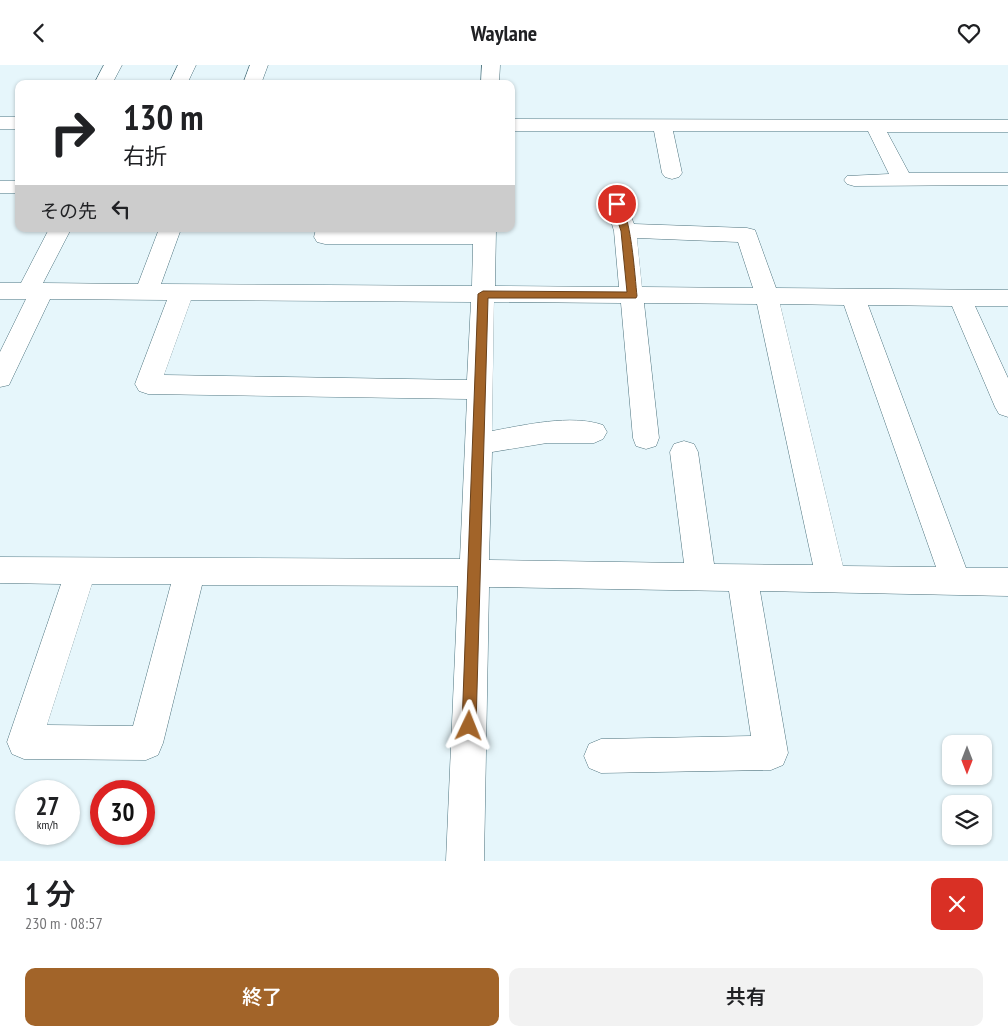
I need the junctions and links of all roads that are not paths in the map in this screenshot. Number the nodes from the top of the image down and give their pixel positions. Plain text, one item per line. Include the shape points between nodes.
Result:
1 (113, 65) edge
2 (187, 65) edge
3 (259, 65) edge
4 (490, 65) edge
5 (105, 80) edge
6 (180, 80) edge
7 (253, 80) edge
8 (490, 80) edge
9 (0, 123) edge
10 (15, 123) edge
11 (515, 125) edge
12 (662, 125) junction
13 (875, 126) junction
14 (1003, 126) edge
15 (1008, 144) edge
16 (672, 173) dead end
17 (1008, 179) edge
18 (854, 180) dead end
19 (902, 180) junction
20 (0, 187) edge
21 (15, 187) edge
22 (617, 204) dead end
23 (626, 231) junction
24 (59, 232) edge
25 (169, 232) edge
26 (326, 232) edge
27 (485, 233) edge
28 (0, 291) edge
29 (35, 291) junction
30 (147, 292) junction
31 (182, 292) junction
32 (483, 294) junction
33 (632, 296) junction
34 (767, 297) junction
35 (853, 297) junction
36 (960, 298) junction
37 (1008, 299) edge
38 (0, 379) edge
39 (480, 389) junction
40 (1008, 407) edge
41 (594, 432) dead end
42 (646, 438) dead end
43 (478, 444) junction
44 (684, 452) dead end
45 (0, 570) edge
46 (81, 571) junction
47 (190, 571) junction
48 (474, 573) junction
49 (701, 576) junction
50 (742, 577) junction
51 (830, 579) junction
52 (956, 581) junction
53 (1008, 581) edge
54 (600, 755) dead end
55 (465, 861) edge

1 - 5 street
2 - 6 street
3 - 7 street
4 - 8 street
9 - 10 street
11 - 12 street
12 - 13 street
12 - 16 street
13 - 14 street
13 - 19 street
14 - 15 street
17 - 19 street
18 - 19 street
20 - 21 street
22 - 23 street
23 - 33 street
23 - 34 street via 747,235
24 - 29 street
25 - 30 street
26 - 27 street via 325,237
27 - 32 street
28 - 29 street
29 - 30 street
29 - 38 street
30 - 31 street
31 - 32 street
31 - 39 street via 148,384
32 - 33 street
32 - 39 street
33 - 34 street
33 - 42 street
34 - 35 street
34 - 51 street
35 - 36 street
35 - 52 street
36 - 37 street
36 - 40 street
39 - 43 street
41 - 43 street via 547,432
43 - 48 street
44 - 49 street
45 - 46 street
46 - 47 street
46 - 47 street via 24,743 146,743
47 - 48 street
48 - 49 street
48 - 55 street
49 - 50 street
50 - 51 street
50 - 54 street via 771,753
51 - 52 street
52 - 53 street

